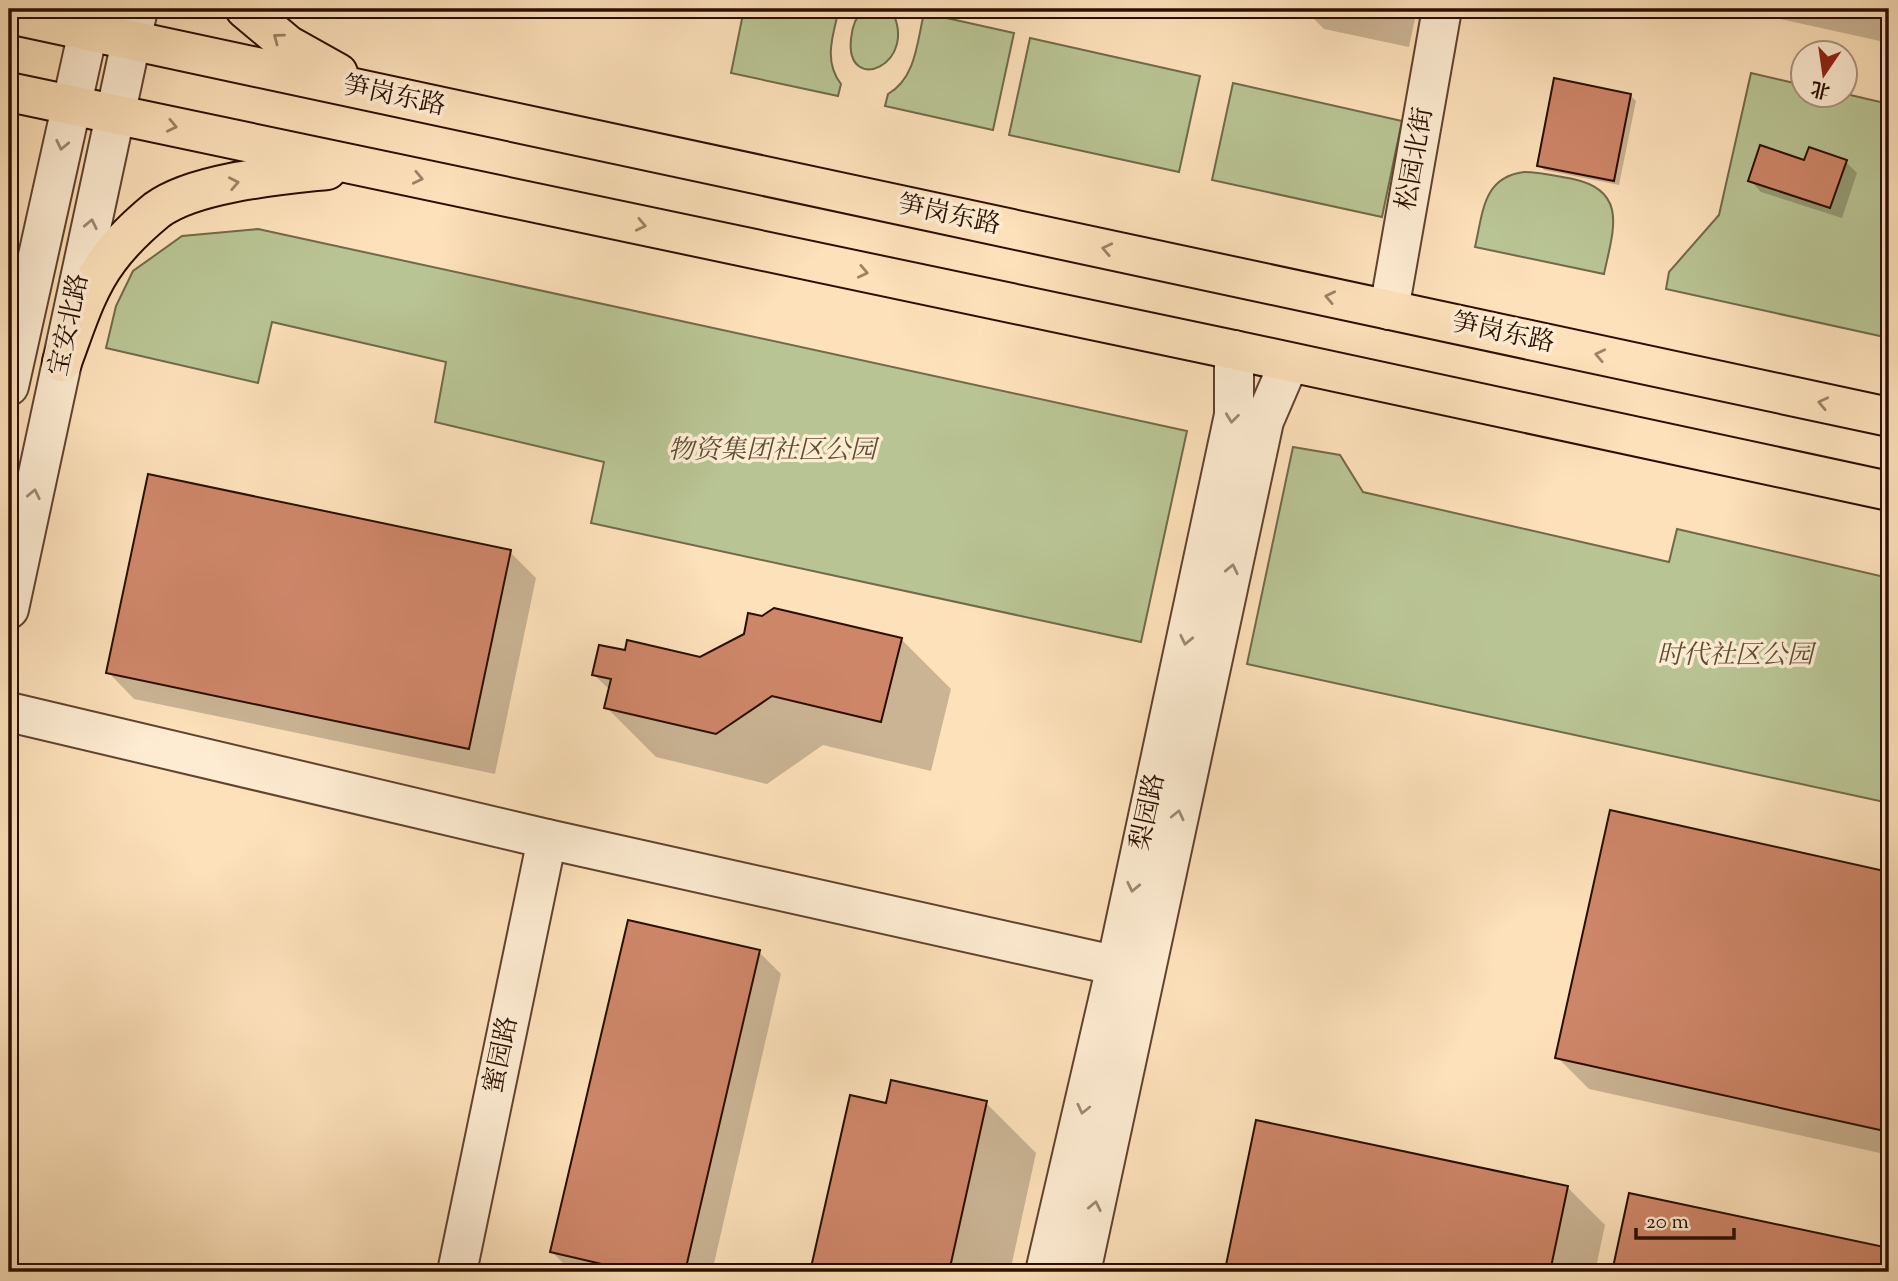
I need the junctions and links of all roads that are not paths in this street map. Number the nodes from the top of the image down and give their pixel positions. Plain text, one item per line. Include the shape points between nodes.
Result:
1 (245, 9) edge
2 (1442, 9) edge
3 (9, 14) edge
4 (91, 20) edge
5 (134, 25) edge
6 (9, 92) edge
7 (380, 94) junction
8 (71, 105) junction
9 (116, 115) junction
10 (362, 166) junction
11 (1389, 310) junction
12 (1234, 350) junction
13 (62, 362) junction
14 (11, 363) edge
15 (1289, 363) junction
16 (1889, 417) edge
17 (1889, 491) edge
18 (9, 609) edge
19 (9, 712) edge
20 (547, 839) junction
21 (1130, 969) junction
22 (457, 1272) edge
23 (1045, 1272) edge
24 (1081, 1272) edge

7 -> 1 main road via 288,45
2 - 11 street, 松园北街
3 - 4 main road, 笋岗东路
4 - 5 main road, 笋岗东路
4 - 8 street, 宝安北路
5 - 7 main road, 笋岗东路
5 - 9 street, 宝安北路
6 - 8 main road
11 -> 7 main road, 笋岗东路
8 - 9 main road
8 -> 14 street, 宝安北路
9 -> 10 main road
13 -> 9 street, 宝安北路
10 -> 12 main road
13 -> 10 main road via 107,261 157,210 187,195 226,185
16 -> 11 main road, 笋岗东路
12 - 15 main road
12 -> 21 street, 梨园路 via 1234,415
18 -> 13 street, 宝安北路
15 - 17 main road
21 -> 15 street, 梨园路 via 1264,421
19 - 20 street
20 - 21 street
20 - 22 street, 蜜园路
21 -> 23 street, 梨园路
24 -> 21 street, 梨园路

